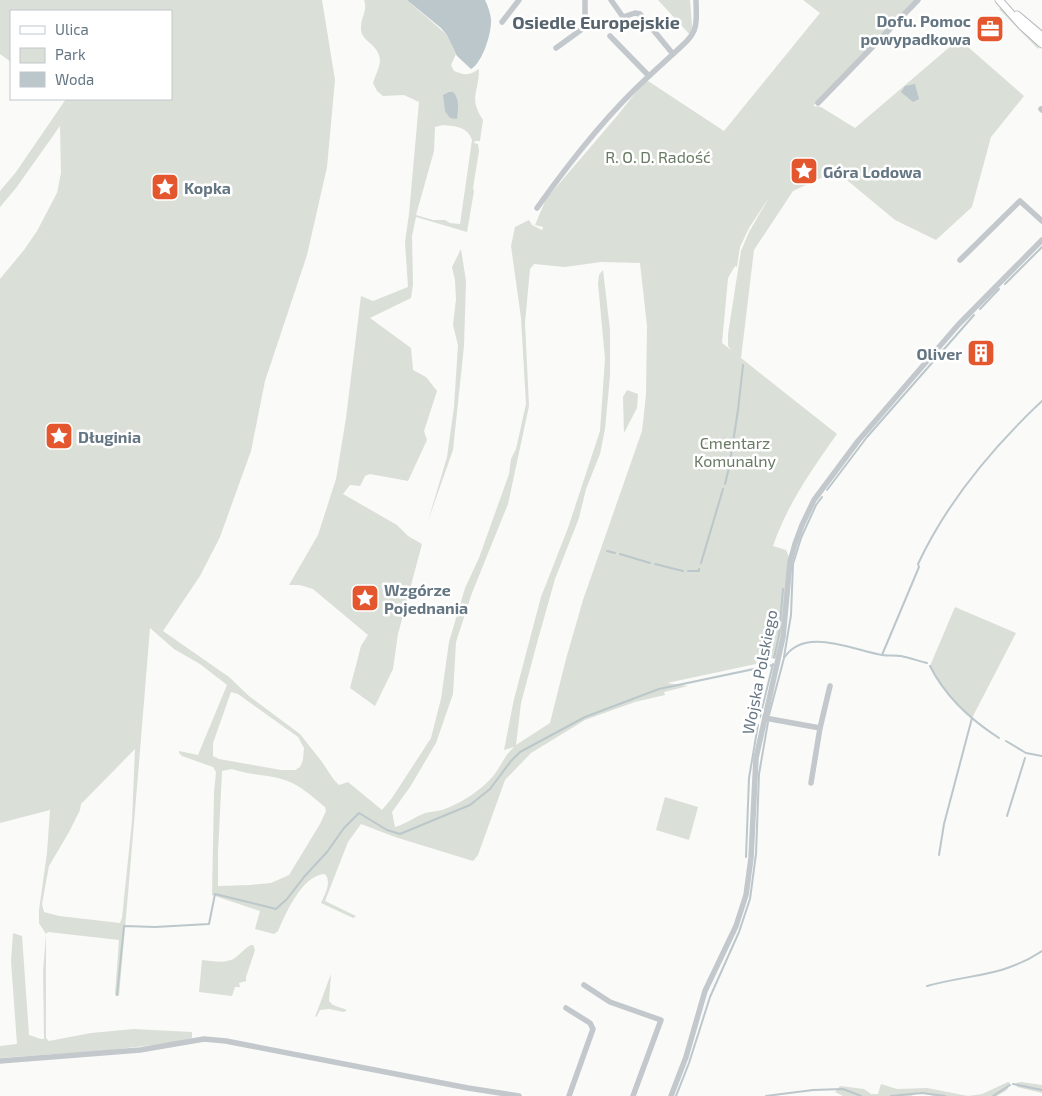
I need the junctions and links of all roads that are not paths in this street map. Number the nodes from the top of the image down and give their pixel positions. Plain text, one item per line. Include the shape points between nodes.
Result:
1 (519, 0) edge
2 (585, 0) edge
3 (611, 0) edge
4 (696, 0) edge
5 (918, 0) edge
6 (999, 0) edge
7 (502, 22) dead end
8 (610, 36) dead end
9 (1042, 36) edge
10 (1042, 44) edge
11 (556, 48) dead end
12 (673, 54) junction
13 (649, 76) junction
14 (818, 103) dead end
15 (537, 208) dead end
16 (1042, 221) edge
17 (1042, 240) edge
18 (960, 260) dead end
19 (830, 686) dead end
20 (765, 718) junction
21 (820, 728) junction
22 (811, 783) dead end
23 (584, 985) dead end
24 (566, 1008) dead end
25 (0, 1061) edge
26 (519, 1096) edge
27 (569, 1096) edge
28 (633, 1096) edge
29 (671, 1096) edge

1 - 7 street
2 - 11 street via 585,27
3 - 12 street via 623,17 640,14
4 - 12 street via 696,28
5 - 14 street
6 - 9 main road
6 - 10 main road
8 - 13 street
12 - 13 street
13 - 15 street via 613,113
16 - 18 street via 1020,201
17 - 20 street, Wojska Polskiego via 939,346 858,440 814,500 800,530 788,573 783,637
19 - 21 street
20 - 21 street
20 - 29 street, Wojska Polskiego via 755,764 752,858 746,895 736,926 706,989
21 - 22 street
23 - 28 street via 610,1002 661,1020
24 - 27 street via 590,1023 593,1029
25 - 26 street via 140,1050 204,1039

